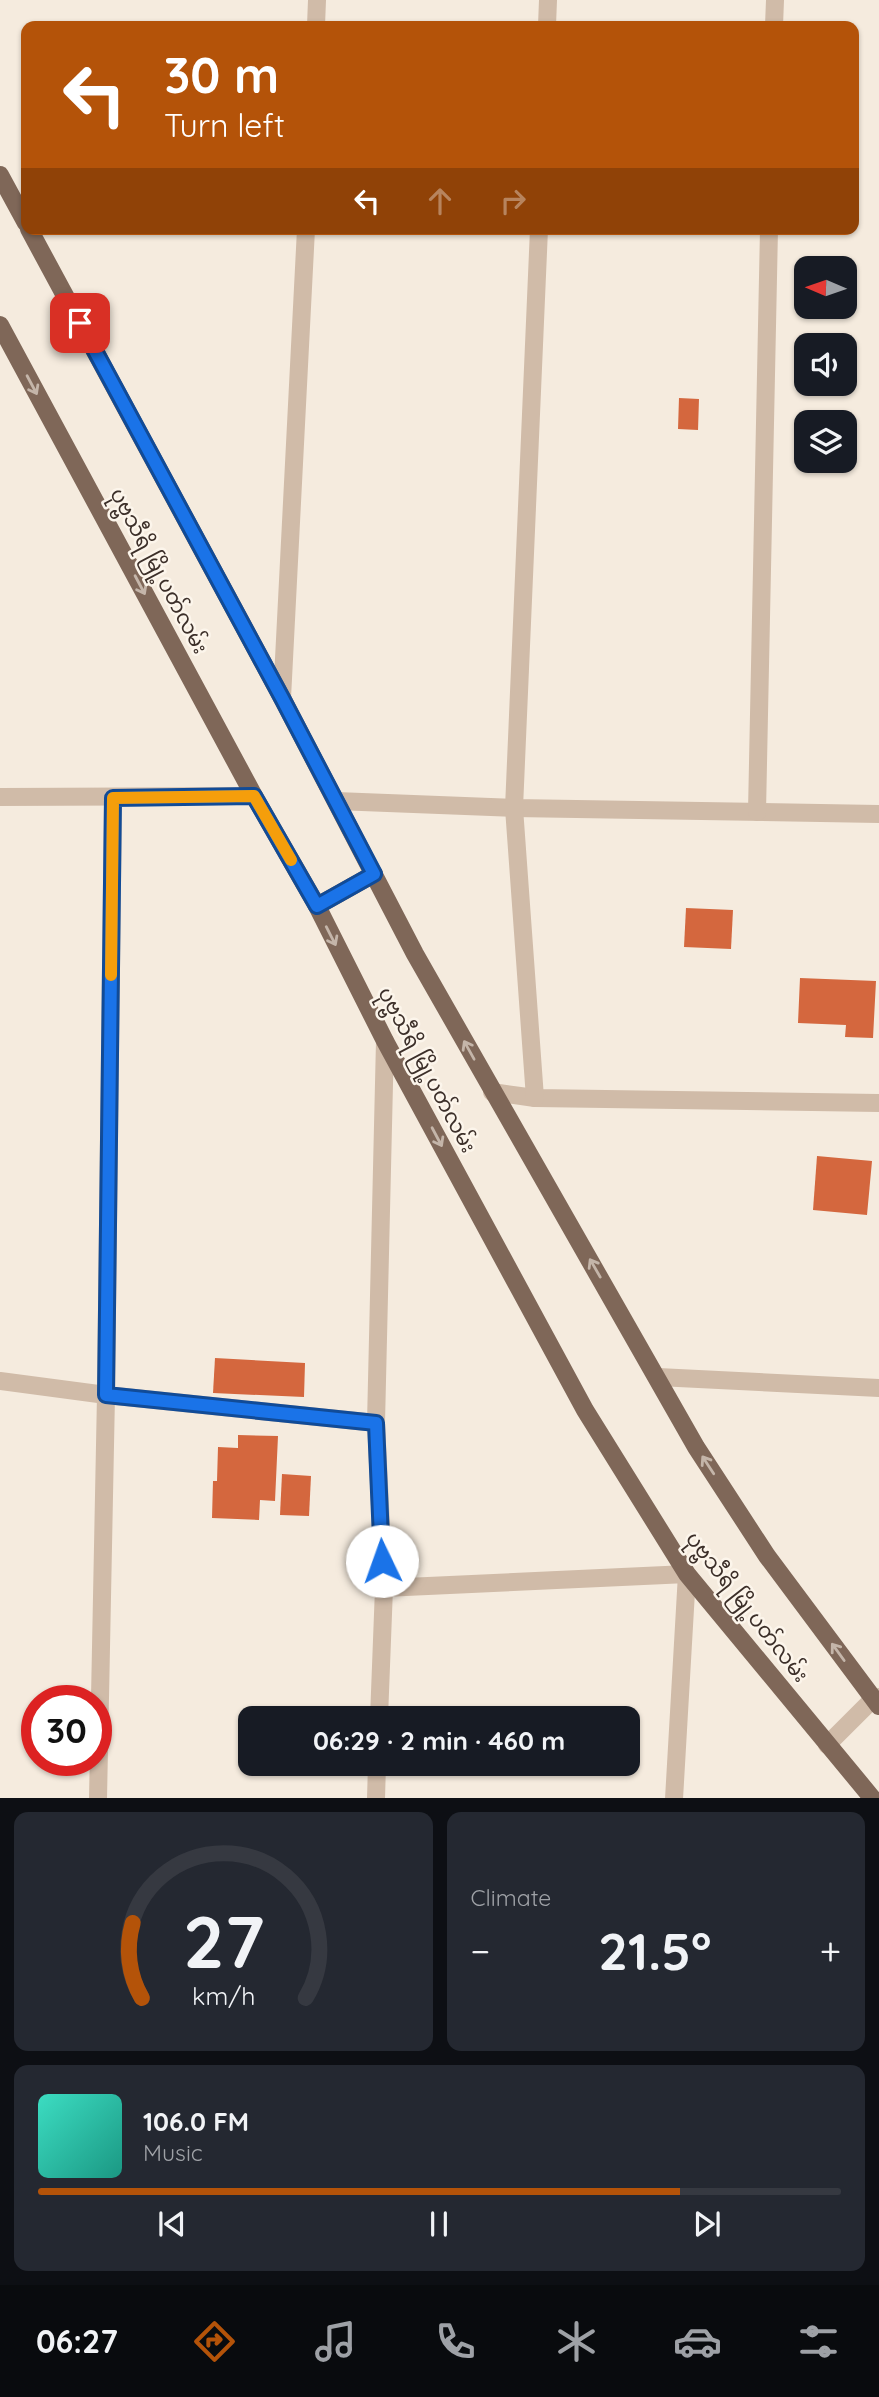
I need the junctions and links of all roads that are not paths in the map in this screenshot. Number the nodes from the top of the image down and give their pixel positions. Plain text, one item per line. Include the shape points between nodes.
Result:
1 (317, 0) edge
2 (548, 0) edge
3 (775, 0) edge
4 (316, 21) edge
5 (547, 21) edge
6 (774, 21) edge
7 (0, 175) edge
8 (21, 214) edge
9 (32, 235) edge
10 (306, 235) edge
11 (539, 235) edge
12 (769, 235) edge
13 (0, 325) edge
14 (282, 698) junction
15 (254, 796) junction
16 (0, 797) edge
17 (113, 798) junction
18 (336, 801) junction
19 (514, 808) junction
20 (757, 812) junction
21 (879, 814) edge
22 (374, 874) junction
23 (317, 906) junction
24 (385, 1041) junction
25 (492, 1092) junction
26 (535, 1098) junction
27 (879, 1103) edge
28 (658, 1377) junction
29 (0, 1381) edge
30 (879, 1388) edge
31 (106, 1395) junction
32 (376, 1423) junction
33 (687, 1574) junction
34 (384, 1588) junction
35 (877, 1701) edge
36 (379, 1706) edge
37 (827, 1745) junction
38 (377, 1776) edge
39 (98, 1798) edge
40 (376, 1798) edge
41 (674, 1798) edge
42 (873, 1798) edge

1 - 4 street
2 - 5 street
3 - 6 street
7 - 8 main road
9 - 14 main road
10 - 14 street
11 - 19 street
12 - 20 street
13 -> 15 main road, ပုဗ္ဗသီရိ မြို့ပတ်လမ်း
14 - 18 main road
15 - 17 street
15 - 23 main road, ပုဗ္ဗသီရိ မြို့ပတ်လမ်း
16 - 17 street
17 - 31 street
18 - 19 street
18 - 22 main road
19 - 20 street
19 - 26 street
20 - 21 street
22 - 23 main road
25 -> 22 main road
23 -> 24 main road, ပုဗ္ဗသီရိ မြို့ပတ်လမ်း
24 - 32 street
24 -> 33 main road, ပုဗ္ဗသီရိ မြို့ပတ်လမ်း via 585,1410
25 - 26 street
28 -> 25 main road
26 - 27 street
28 - 30 street
35 -> 28 main road via 767,1556 696,1447
29 - 31 street
31 - 32 street
31 - 39 street
32 - 34 street
33 - 34 street
33 - 37 main road, ပုဗ္ဗသီရိ မြို့ပတ်လမ်း
33 - 41 street
34 - 36 street
35 - 37 street
37 - 42 main road, ပုဗ္ဗသီရိ မြို့ပတ်လမ်း
38 - 40 street

